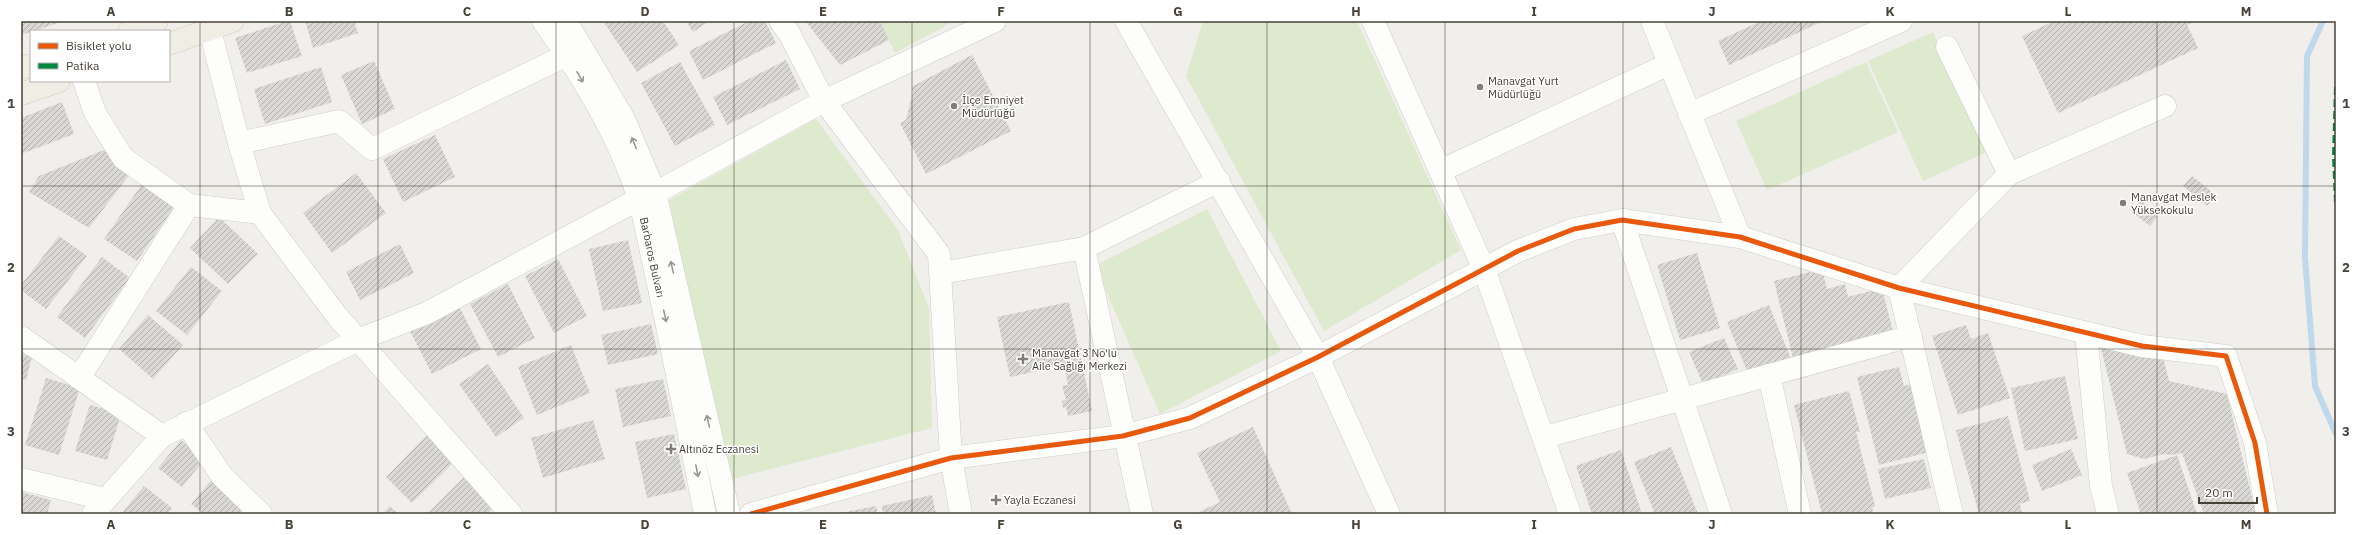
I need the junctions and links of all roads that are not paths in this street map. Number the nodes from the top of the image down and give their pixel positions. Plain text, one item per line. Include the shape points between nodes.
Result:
1 (157, 21) edge
2 (233, 21) edge
3 (543, 21) edge
4 (566, 21) edge
5 (780, 21) edge
6 (995, 21) edge
7 (1126, 21) edge
8 (1373, 21) edge
9 (1652, 21) edge
10 (1901, 21) edge
11 (133, 30) edge
12 (210, 30) junction
13 (170, 44) edge
14 (1947, 47) dead end
15 (567, 55) junction
16 (1669, 64) junction
17 (56, 82) edge
18 (84, 82) edge
19 (21, 94) edge
20 (824, 101) junction
21 (2165, 106) dead end
22 (1689, 114) junction
23 (239, 143) junction
24 (1440, 171) junction
25 (2009, 174) junction
26 (1219, 181) junction
27 (647, 196) junction
28 (189, 205) junction
29 (260, 213) junction
30 (1622, 220) junction
31 (1740, 237) junction
32 (1084, 248) junction
33 (1484, 269) junction
34 (941, 273) junction
35 (1899, 288) junction
36 (2086, 333) junction
37 (1911, 336) junction
38 (21, 337) edge
39 (358, 340) junction
40 (1318, 357) junction
41 (1769, 375) junction
42 (79, 378) junction
43 (1682, 399) junction
44 (186, 424) junction
45 (162, 436) junction
46 (1123, 436) junction
47 (1545, 437) junction
48 (951, 458) junction
49 (21, 479) edge
50 (99, 507) edge
51 (261, 514) edge
52 (511, 514) edge
53 (705, 514) edge
54 (729, 514) edge
55 (751, 514) edge
56 (961, 514) edge
57 (1142, 514) edge
58 (1389, 514) edge
59 (1570, 514) edge
60 (1721, 514) edge
61 (1800, 514) edge
62 (1952, 514) edge
63 (2108, 514) edge
64 (2266, 514) edge

1 - 11 main road
2 - 12 main road
3 - 15 street, Barbaros Bulvarı
27 -> 4 street, Barbaros Bulvarı via 624,119
5 - 20 street via 789,33
6 - 20 street
7 - 26 street
8 - 24 street
9 - 16 street
10 - 22 street
12 - 13 main road
12 - 23 street
14 - 25 street
15 - 23 street via 372,149 338,120
15 -> 27 street, Barbaros Bulvarı
16 - 22 street
16 - 24 street
17 - 19 main road
18 - 28 street via 95,114 123,158
20 - 27 street
20 - 34 street via 939,254
21 - 25 street
22 - 31 street
23 - 29 street
24 - 33 street
25 - 35 street
26 - 32 street
26 - 40 street
27 - 39 street via 428,313
27 -> 53 street, Barbaros Bulvarı via 675,363
54 -> 27 street, Barbaros Bulvarı
28 - 29 street
28 - 42 street
29 - 39 street
30 - 31 street
30 - 33 street via 1574,229 1518,251
30 - 43 street
31 - 35 street
32 - 34 street
32 - 46 street
33 - 40 street
33 - 47 street
34 - 48 street
35 - 36 street
35 - 37 street
36 - 63 street via 2102,486
36 - 64 street via 2142,346 2226,356 2256,443
37 - 41 street
37 - 62 street
38 - 42 street
39 - 44 street
39 - 52 street
40 - 46 street via 1190,418
40 - 58 street
41 - 43 street
41 - 61 street
42 - 45 street
43 - 47 street
43 - 60 street
44 - 45 street
44 - 51 street via 222,476
45 - 50 street
46 - 48 street
46 - 57 street
47 - 59 street
48 - 55 street
48 - 56 street
49 - 50 street

